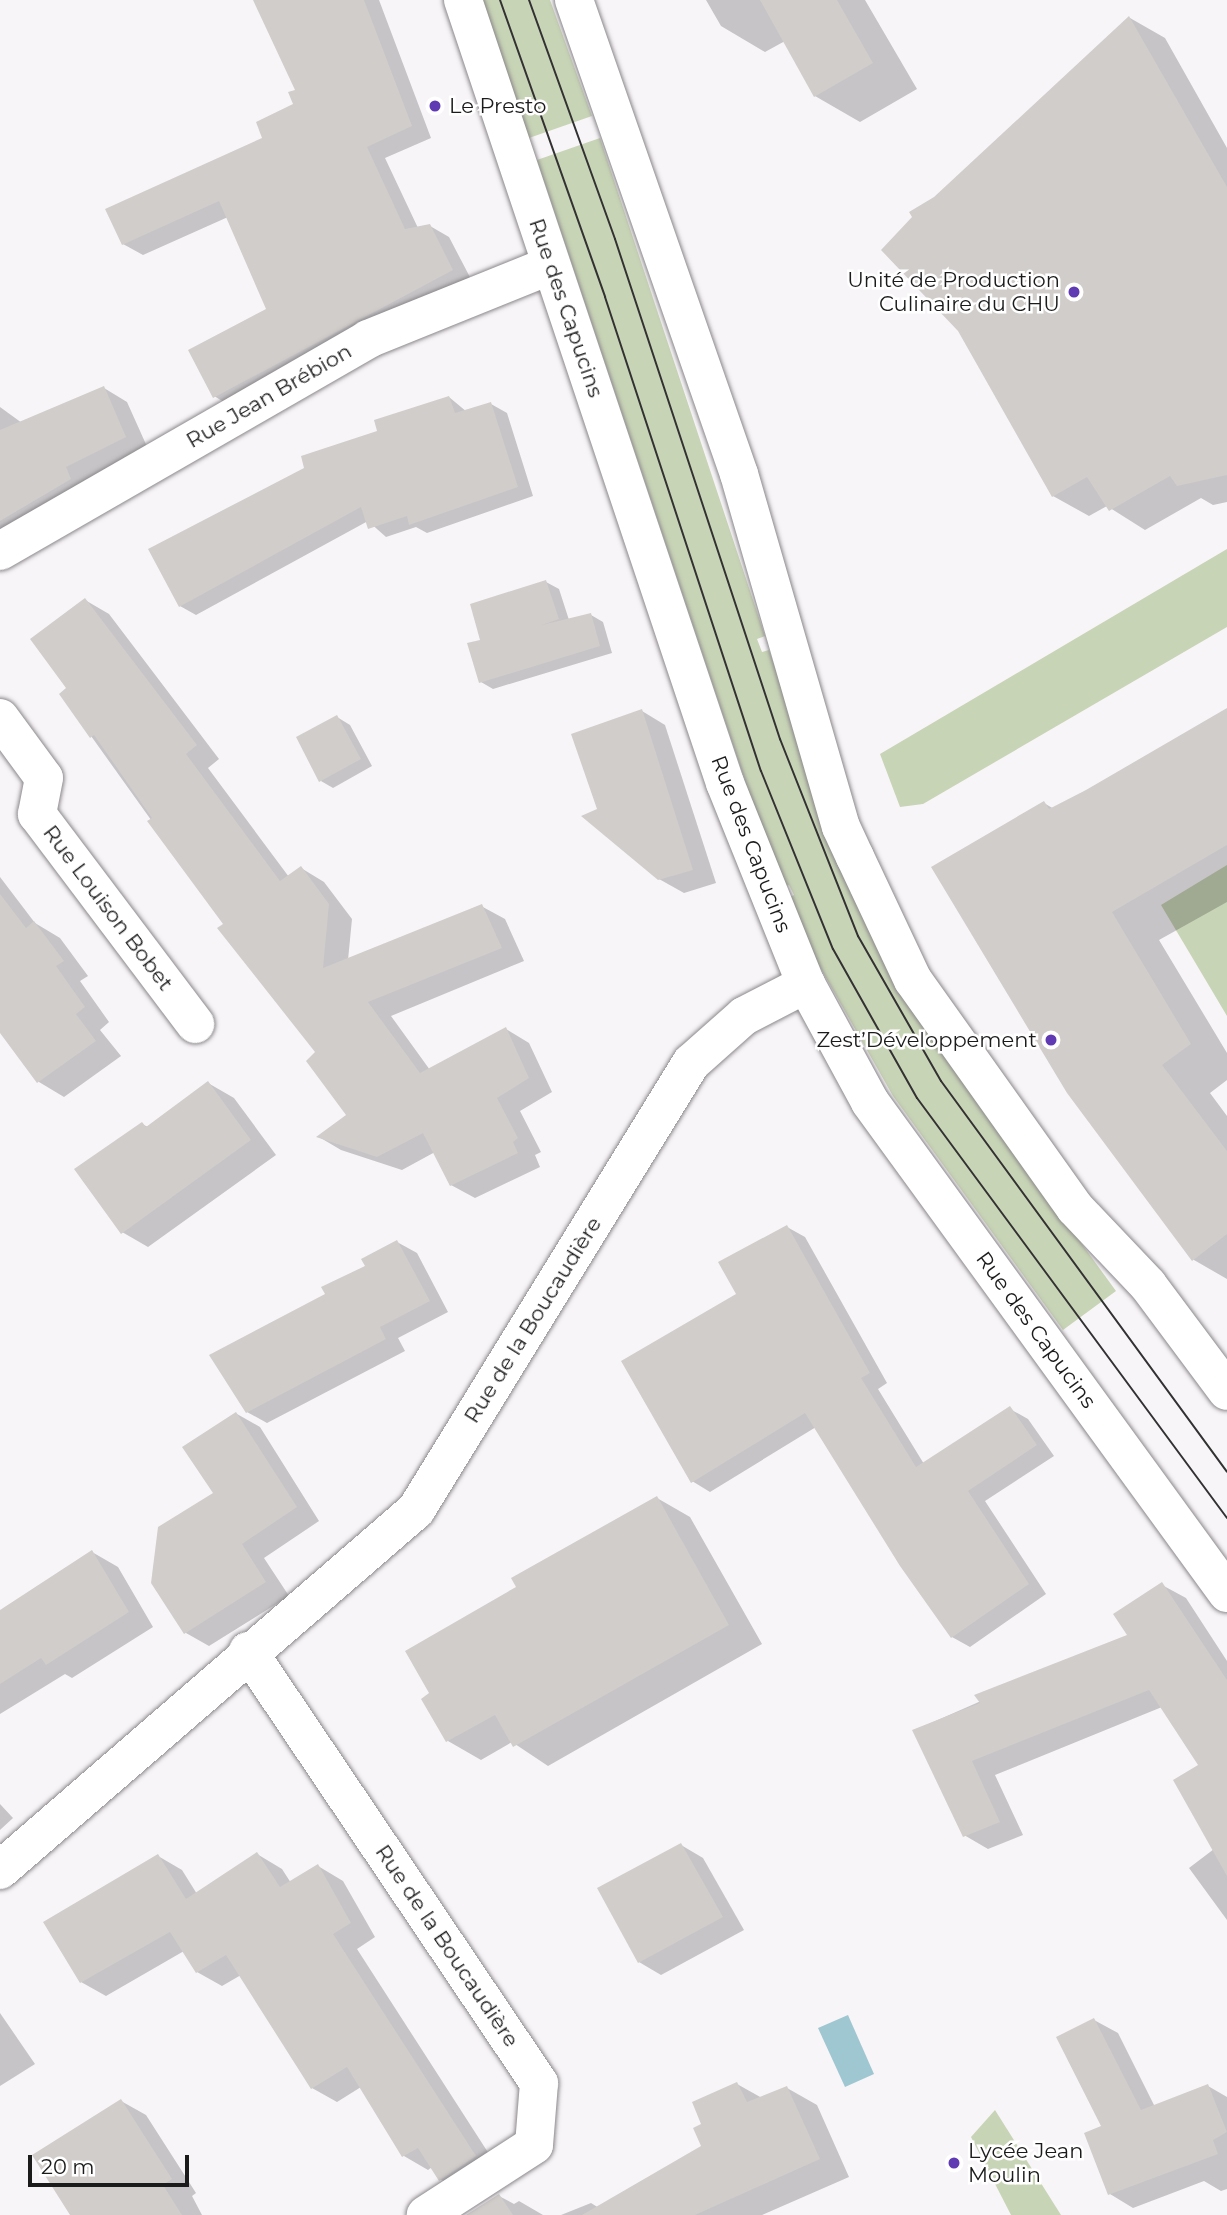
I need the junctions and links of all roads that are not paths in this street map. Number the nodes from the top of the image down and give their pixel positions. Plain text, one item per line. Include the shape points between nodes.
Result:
1 (463, 0) edge
2 (574, 0) edge
3 (551, 265) junction
4 (0, 551) edge
5 (0, 718) edge
6 (806, 984) junction
7 (195, 1024) dead end
8 (1220, 1369) edge
9 (1227, 1593) edge
10 (248, 1651) junction
11 (0, 1870) edge
12 (426, 2215) edge

1 - 3 street, Rue des Capucins
2 - 8 street via 739,474 841,827 913,980 1075,1208
3 - 4 street, Rue Jean Brébion via 368,339
3 - 6 street, Rue des Capucins via 725,783
5 - 7 street, Rue Louison Bobet via 44,778 37,814
6 - 9 street, Rue des Capucins via 870,1102
6 - 10 street, Rue de la Boucaudière via 744,1016 691,1063 416,1510
10 - 11 street, Rue de la Boucaudière
10 - 12 street, Rue de la Boucaudière via 539,2083 534,2145

